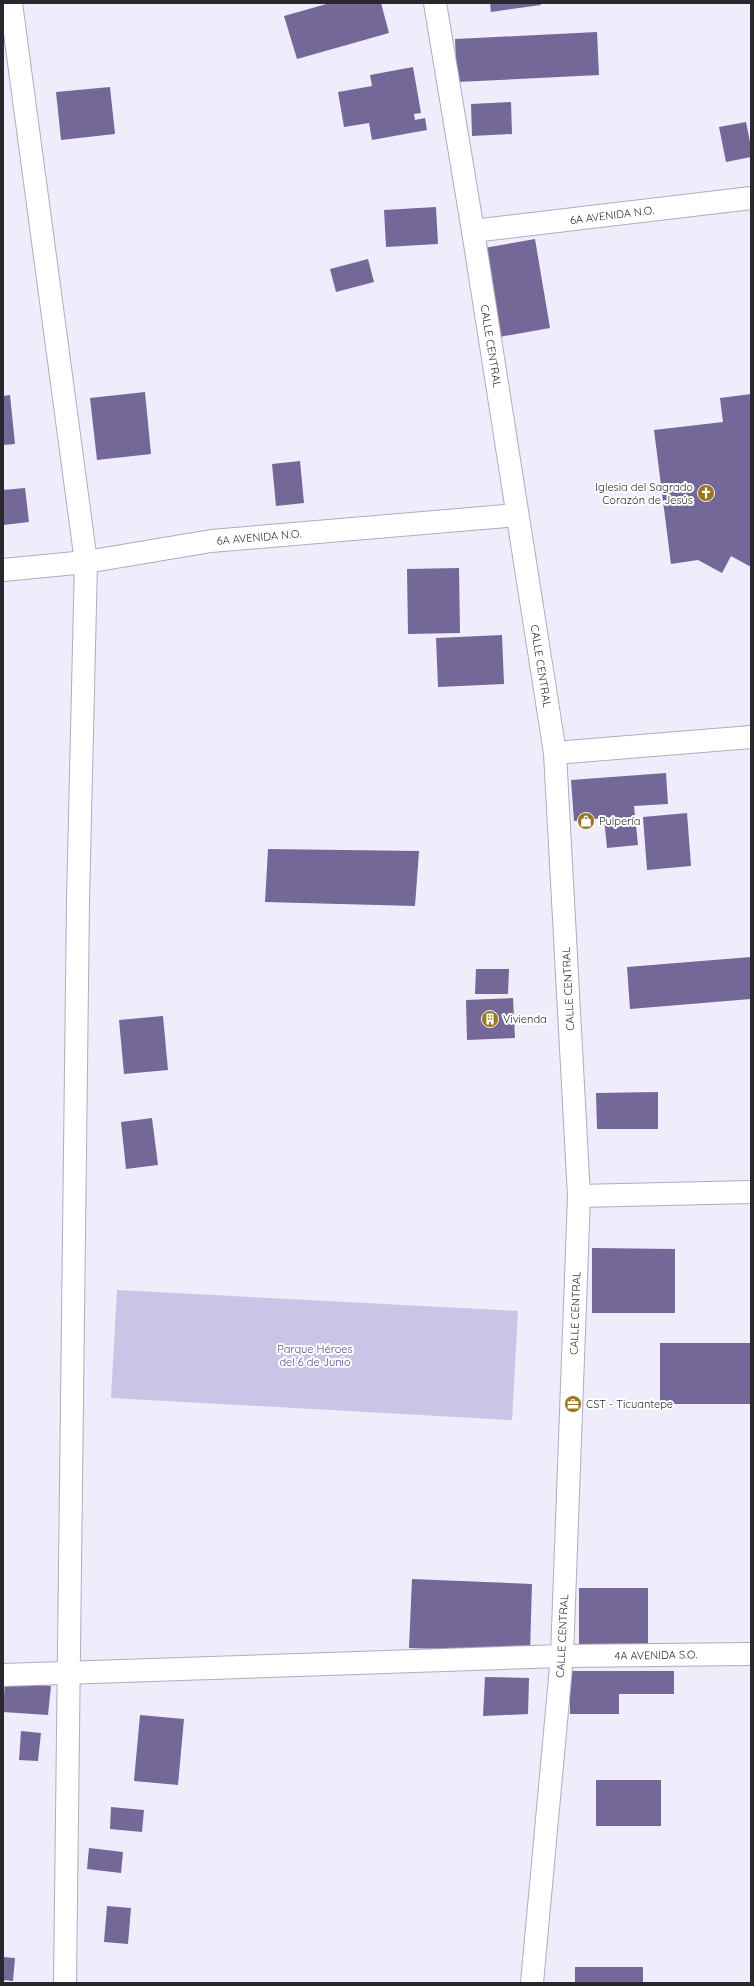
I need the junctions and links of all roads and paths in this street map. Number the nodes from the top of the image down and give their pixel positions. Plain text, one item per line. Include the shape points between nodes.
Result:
1 (11, 3) edge
2 (435, 3) edge
3 (751, 198) edge
4 (473, 231) junction
5 (517, 515) junction
6 (86, 562) junction
7 (3, 570) edge
8 (751, 737) edge
9 (555, 753) junction
10 (751, 1192) edge
11 (579, 1196) junction
12 (751, 1654) edge
13 (562, 1656) junction
14 (70, 1674) junction
15 (3, 1675) edge
16 (65, 1983) edge
17 (532, 1983) edge

1 - 6 street
2 - 4 street, CALLE CENTRAL
3 - 4 street, 6A AVENIDA N.O.
4 - 5 street, CALLE CENTRAL
5 - 6 street, 6A AVENIDA N.O. via 211,541
5 - 9 street, CALLE CENTRAL
6 - 7 street, 6A AVENIDA N.O.
6 - 14 street via 78,901
8 - 9 street
9 - 11 street, CALLE CENTRAL
10 - 11 street
11 - 13 street, CALLE CENTRAL
12 - 13 street, 4A AVENIDA S.O.
13 - 14 street, 4A AVENIDA S.O.
13 - 17 street, CALLE CENTRAL
14 - 15 street, 4A AVENIDA S.O.
14 - 16 street

